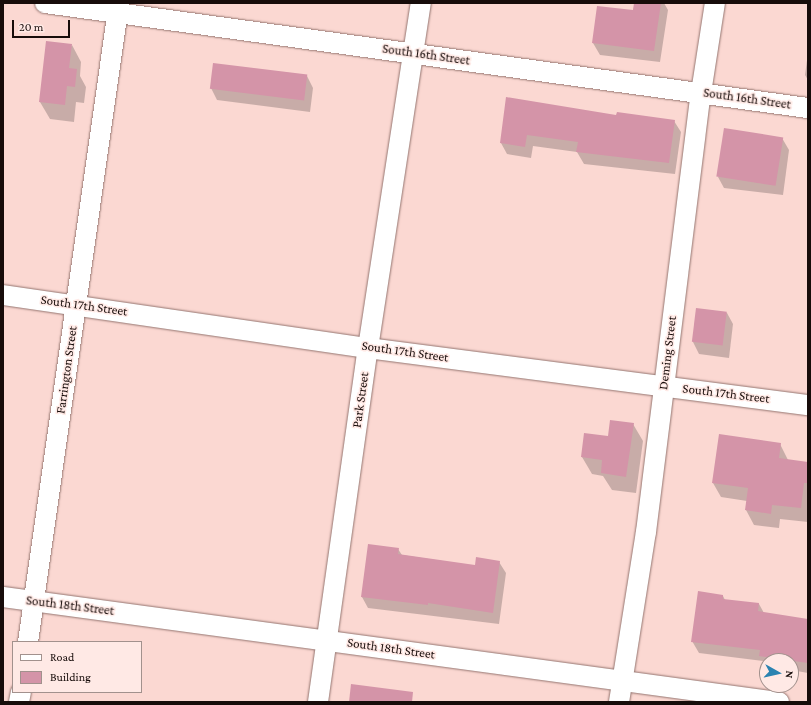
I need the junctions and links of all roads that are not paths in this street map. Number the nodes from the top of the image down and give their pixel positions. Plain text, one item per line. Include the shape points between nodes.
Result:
1 (45, 3) edge
2 (421, 3) edge
3 (715, 3) edge
4 (119, 7) edge
5 (414, 54) junction
6 (701, 93) junction
7 (808, 108) edge
8 (3, 295) edge
9 (76, 305) junction
10 (368, 348) junction
11 (663, 386) junction
12 (808, 405) edge
13 (3, 597) edge
14 (34, 601) junction
15 (327, 640) junction
16 (28, 641) edge
17 (622, 680) junction
18 (318, 702) edge
19 (619, 702) edge
20 (779, 702) edge

1 - 4 street, South 16th Street
2 - 5 street, Park Street
3 - 6 street, Deming Street
4 - 5 street, South 16th Street
4 - 9 street, Farrington Street
5 - 6 street, South 16th Street
5 - 10 street, Park Street
6 - 7 street, South 16th Street
6 - 11 street, Deming Street
8 - 9 street, South 17th Street
9 - 10 street, South 17th Street
9 - 14 street, Farrington Street
10 - 11 street, South 17th Street
10 - 15 street, Park Street
11 - 12 street, South 17th Street
11 - 17 street, Deming Street via 646,532
13 - 14 street, South 18th Street
14 - 15 street, South 18th Street
14 - 16 street, Farrington Street
15 - 17 street, South 18th Street
15 - 18 street, Park Street
17 - 19 street, Deming Street
17 - 20 street, South 18th Street

